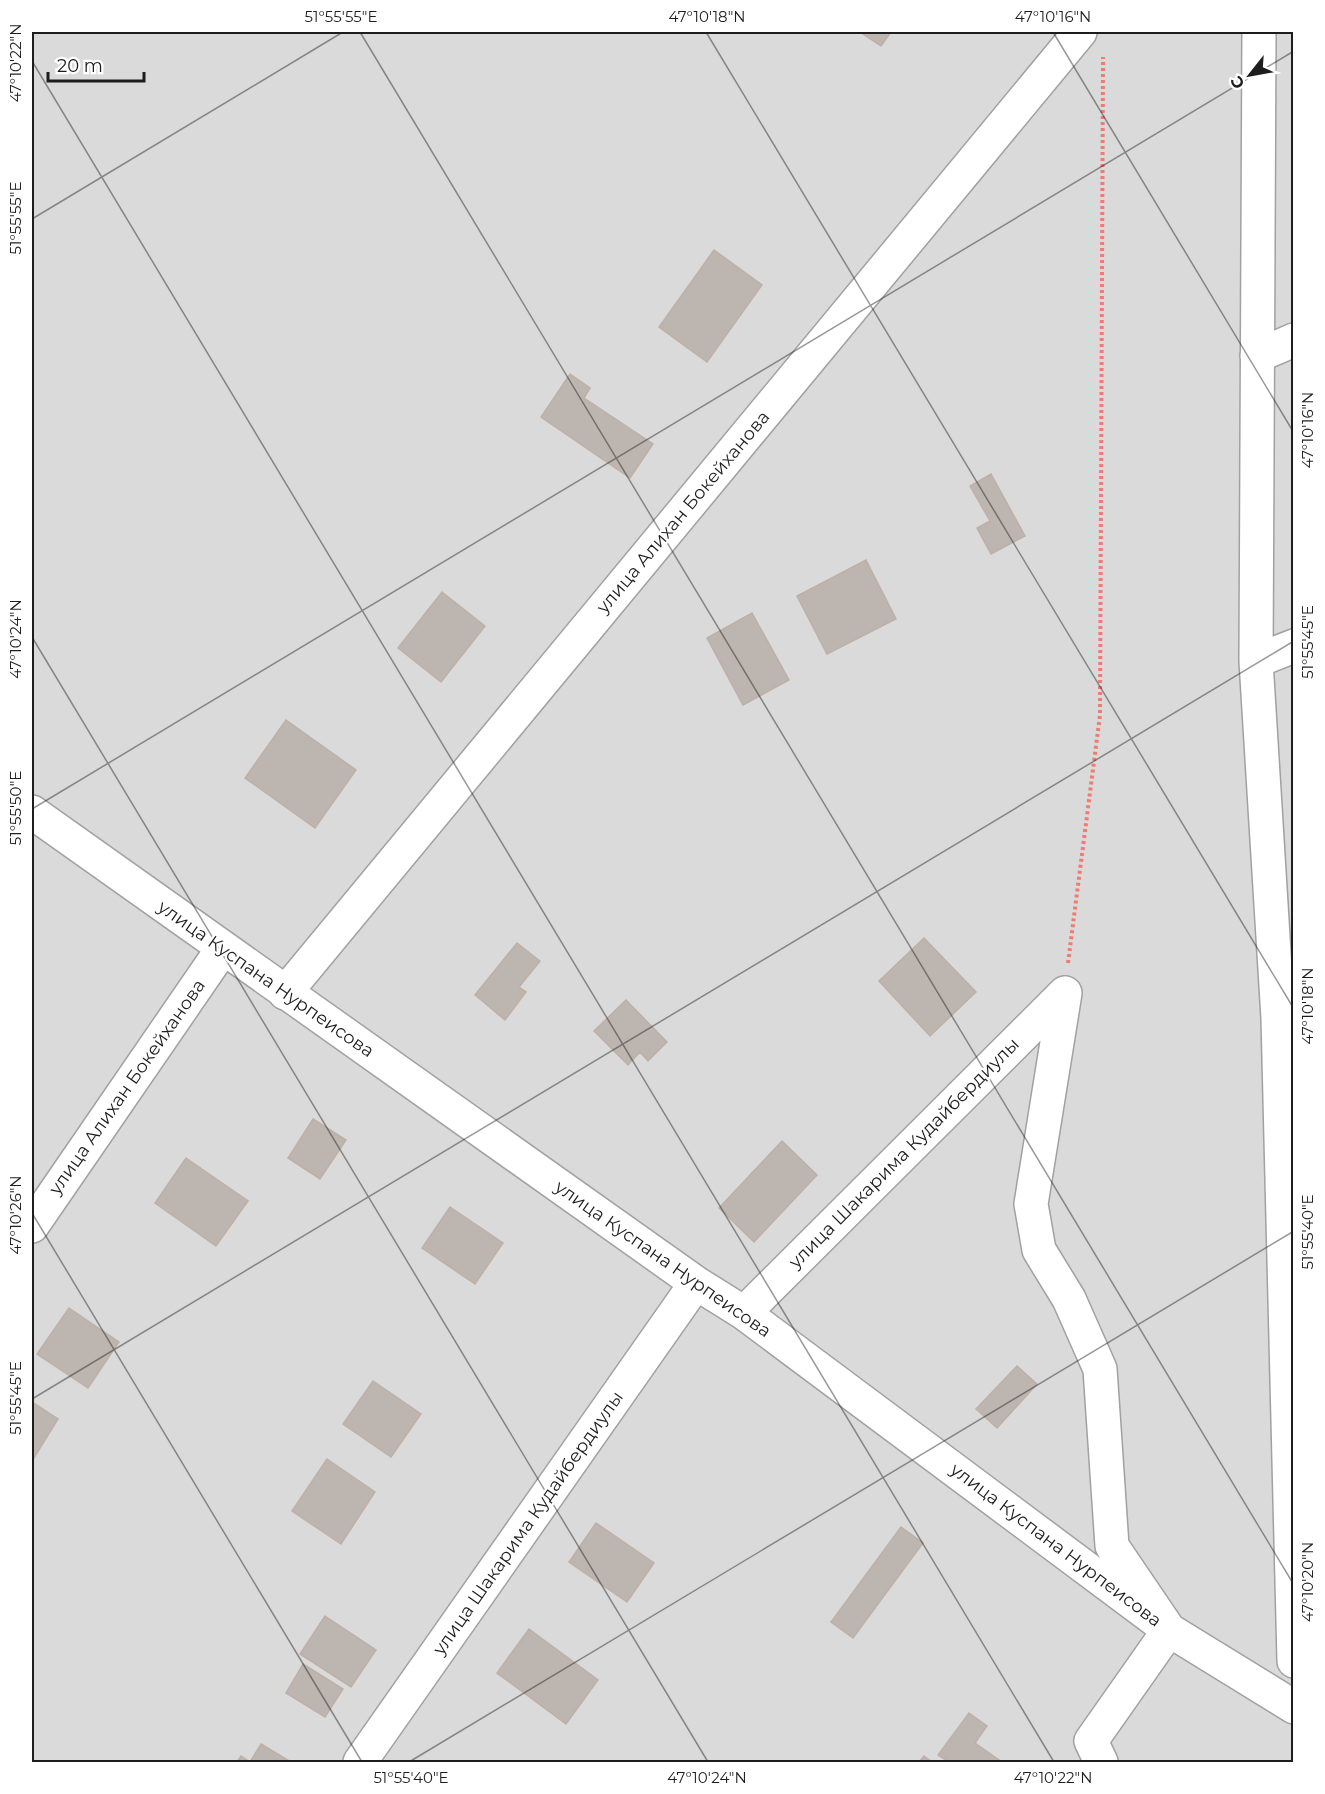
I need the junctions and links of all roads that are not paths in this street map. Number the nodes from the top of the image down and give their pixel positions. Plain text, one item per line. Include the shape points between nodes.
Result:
1 (1080, 32) edge
2 (1259, 32) edge
3 (1293, 340) edge
4 (1257, 356) junction
5 (1293, 646) edge
6 (1256, 661) junction
7 (32, 812) edge
8 (223, 948) junction
9 (285, 993) junction
10 (1286, 1015) edge
11 (32, 1226) edge
12 (696, 1283) junction
13 (744, 1313) junction
14 (1169, 1630) junction
15 (1293, 1661) edge
16 (1293, 1707) edge
17 (1090, 1755) edge
18 (360, 1762) edge

1 - 9 street, улица Алихан Бокейханова
2 - 4 street
3 - 4 street
4 - 6 street
5 - 6 street
6 - 10 street
7 - 8 street, улица Куспана Нурпеисова
8 - 9 street, улица Куспана Нурпеисова
8 - 11 street, улица Алихан Бокейханова
9 - 12 street, улица Куспана Нурпеисова
10 - 15 street
12 - 13 street, улица Куспана Нурпеисова
12 - 18 street, улица Шакарима Кудайбердиулы
13 - 14 street, улица Куспана Нурпеисова
13 - 14 street, улица Шакарима Кудайбердиулы via 1065,993 1031,1204 1039,1250 1069,1299 1100,1369 1112,1546
14 - 16 street, улица Куспана Нурпеисова
14 - 17 street

